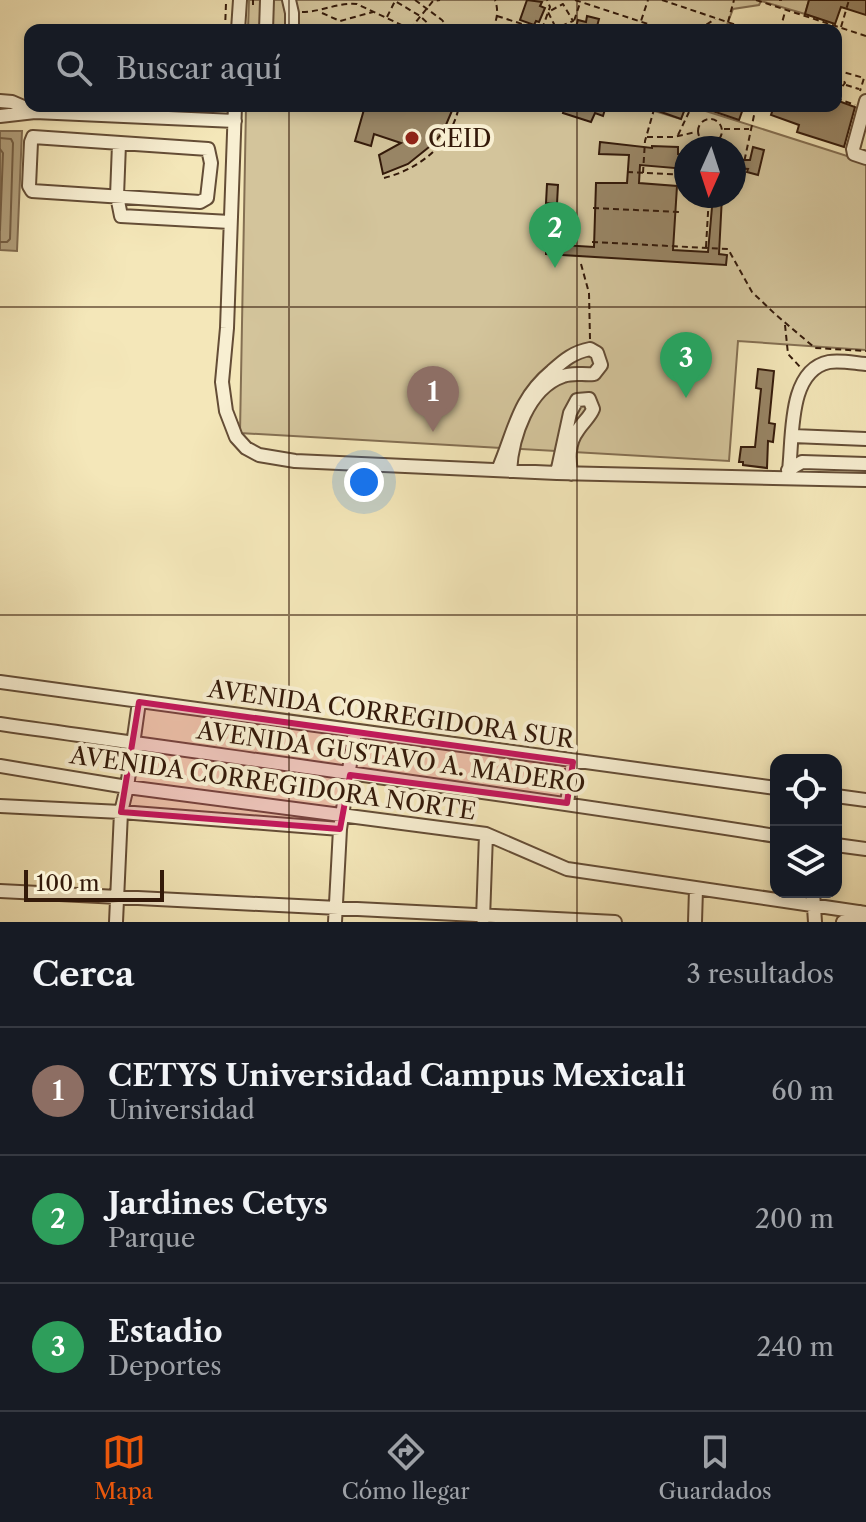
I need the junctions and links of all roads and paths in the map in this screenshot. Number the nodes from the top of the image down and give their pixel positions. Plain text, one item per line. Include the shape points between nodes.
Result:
1 (253, 0) edge
2 (267, 0) edge
3 (289, 0) edge
4 (415, 0) edge
5 (440, 0) edge
6 (495, 0) edge
7 (547, 0) edge
8 (575, 0) edge
9 (648, 0) edge
10 (662, 0) edge
11 (734, 0) edge
12 (756, 0) edge
13 (849, 0) edge
14 (764, 1) edge
15 (246, 2) edge
16 (430, 2) edge
17 (580, 2) edge
18 (226, 3) dead end
19 (427, 9) junction
20 (786, 10) junction
21 (297, 12) dead end
22 (319, 12) junction
23 (374, 12) junction
24 (548, 12) junction
25 (420, 16) junction
26 (497, 16) junction
27 (387, 17) junction
28 (716, 19) junction
29 (573, 21) junction
30 (641, 22) junction
31 (727, 23) junction
32 (225, 24) edge
33 (240, 24) edge
34 (266, 24) edge
35 (292, 24) edge
36 (400, 24) edge
37 (414, 24) edge
38 (429, 24) edge
39 (443, 24) edge
40 (494, 24) edge
41 (522, 24) edge
42 (543, 24) edge
43 (553, 24) edge
44 (566, 24) edge
45 (572, 24) edge
46 (647, 24) edge
47 (708, 24) edge
48 (730, 24) edge
49 (782, 24) edge
50 (829, 24) edge
51 (842, 24) edge
52 (842, 28) edge
53 (866, 36) edge
54 (844, 72) joint
55 (842, 78) joint
56 (864, 78) dead end
57 (845, 84) junction
58 (842, 85) edge
59 (842, 97) edge
60 (864, 99) edge
61 (0, 101) edge
62 (24, 107) edge
63 (35, 112) joint
64 (235, 112) edge
65 (457, 112) edge
66 (653, 112) edge
67 (689, 112) dead end
68 (754, 112) edge
69 (0, 116) edge
70 (235, 121) junction
71 (722, 129) junction
72 (750, 129) junction
73 (698, 132) junction
74 (674, 136) edge
75 (677, 136) joint
76 (700, 136) edge
77 (719, 136) edge
78 (862, 136) edge
79 (646, 137) junction
80 (119, 144) junction
81 (746, 150) edge
82 (866, 158) edge
83 (627, 172) dead end
84 (643, 173) junction
85 (210, 174) junction
86 (674, 174) edge
87 (231, 176) junction
88 (384, 178) dead end
89 (117, 196) junction
90 (593, 208) dead end
91 (708, 208) edge
92 (679, 212) dead end
93 (230, 222) junction
94 (592, 242) dead end
95 (706, 248) junction
96 (581, 264) dead end
97 (785, 324) junction
98 (590, 349) junction
99 (866, 351) edge
100 (866, 364) edge
101 (808, 375) junction
102 (793, 436) junction
103 (866, 439) edge
104 (866, 464) edge
105 (504, 470) junction
106 (564, 474) junction
107 (784, 475) junction
108 (866, 480) edge
109 (0, 682) edge
110 (139, 702) junction
111 (0, 724) edge
112 (355, 731) junction
113 (133, 743) junction
114 (573, 762) junction
115 (0, 766) edge
116 (350, 775) junction
117 (127, 787) junction
118 (770, 787) edge
119 (842, 797) edge
120 (866, 800) edge
121 (567, 803) junction
122 (0, 806) edge
123 (121, 812) junction
124 (341, 823) junction
125 (486, 834) junction
126 (770, 835) edge
127 (842, 846) edge
128 (866, 849) edge
129 (696, 889) junction
130 (0, 891) edge
131 (117, 897) junction
132 (813, 899) edge
133 (335, 907) junction
134 (862, 916) edge
135 (483, 918) edge
136 (116, 922) edge
137 (335, 922) edge
138 (615, 922) edge
139 (695, 922) edge
140 (815, 922) edge
141 (843, 922) edge

1 - 15 path
2 - 34 street
3 - 35 street
4 - 19 path
5 - 16 path
6 - 26 path
7 - 24 path
8 - 17 path
9 - 30 path
10 - 28 path
11 - 31 path
12 - 14 path
13 - 51 path
14 - 20 path
15 - 33 street
16 - 19 path
17 - 29 path
17 - 30 path
18 - 32 path
19 - 25 path
19 - 39 path
20 - 49 path
20 - 50 path
21 - 22 path
22 - 23 path via 340,21
22 - 23 path via 349,3
23 - 27 path
24 - 29 path via 563,4
24 - 42 path
24 - 43 path
25 - 27 path via 395,1
25 - 37 path
25 - 38 path
26 - 40 path
26 - 41 path
27 - 36 path
28 - 31 path
28 - 47 path
29 - 44 path
29 - 45 path
30 - 46 path
31 - 48 path
52 - 53 path
54 - 55 path
54 - 56 path
55 - 57 path
57 - 58 path
57 - 60 path
59 - 60 path
60 - 78 street
61 - 62 street
63 - 69 street
63 - 70 street
64 - 70 street
65 - 88 path via 448,136 429,155
66 - 79 path
67 - 75 path
68 - 72 path
70 - 87 street
71 - 72 path
71 - 73 path via 715,120 707,120
71 - 77 path
72 - 81 path
73 - 75 path
73 - 76 path
74 - 79 path
78 - 82 street via 853,152
79 - 84 path
80 - 85 street via 202,147 211,156
80 - 89 street
80 - 89 street via 36,137 31,142 29,186 32,191
83 - 84 path
84 - 86 path
85 - 87 street
85 - 89 street via 205,201
87 - 93 street
89 - 93 street via 118,214 125,217
90 - 92 path
91 - 95 path
93 - 105 street via 222,382 229,425 246,448 295,461
94 - 95 path
95 - 97 path via 728,249 752,292
96 - 98 path via 589,293
97 - 99 path via 815,348
97 - 101 path via 788,354
98 - 105 street via 567,358 533,388 518,414
98 - 105 street via 601,359 599,370 567,374 545,386 522,421
100 - 101 street via 831,362
101 - 102 street via 796,398
102 - 103 street
102 - 107 street
104 - 107 street via 802,462
105 - 106 street
106 - 106 street via 575,434 591,415 589,399 577,400 570,413
106 - 107 street
107 - 108 street
109 - 110 street, AVENIDA CORREGIDORA SUR
110 - 112 street, AVENIDA CORREGIDORA SUR
110 - 113 street
111 - 113 street, AVENIDA GUSTAVO A. MADERO
112 - 114 street, AVENIDA CORREGIDORA SUR
112 - 116 street
113 - 116 street, AVENIDA GUSTAVO A. MADERO
113 - 117 street
114 - 118 street, AVENIDA CORREGIDORA SUR
114 - 121 street
115 - 117 street, AVENIDA CORREGIDORA NORTE
116 - 121 street, AVENIDA GUSTAVO A. MADERO
116 - 124 street
117 - 123 street
117 - 124 street, AVENIDA CORREGIDORA NORTE
119 - 120 street
121 - 126 street, AVENIDA GUSTAVO A. MADERO
122 - 123 street
123 - 124 street
123 - 131 street
124 - 125 street, AVENIDA CORREGIDORA NORTE
124 - 133 street
125 - 129 street, AVENIDA CORREGIDORA NORTE via 567,869
125 - 135 street
127 - 128 street
129 - 132 street, AVENIDA CORREGIDORA NORTE
129 - 139 street
130 - 131 street
131 - 133 street
131 - 136 street
132 - 134 street, AVENIDA CORREGIDORA NORTE
132 - 140 street
133 - 135 street
133 - 137 street
134 - 141 street
135 - 138 street

